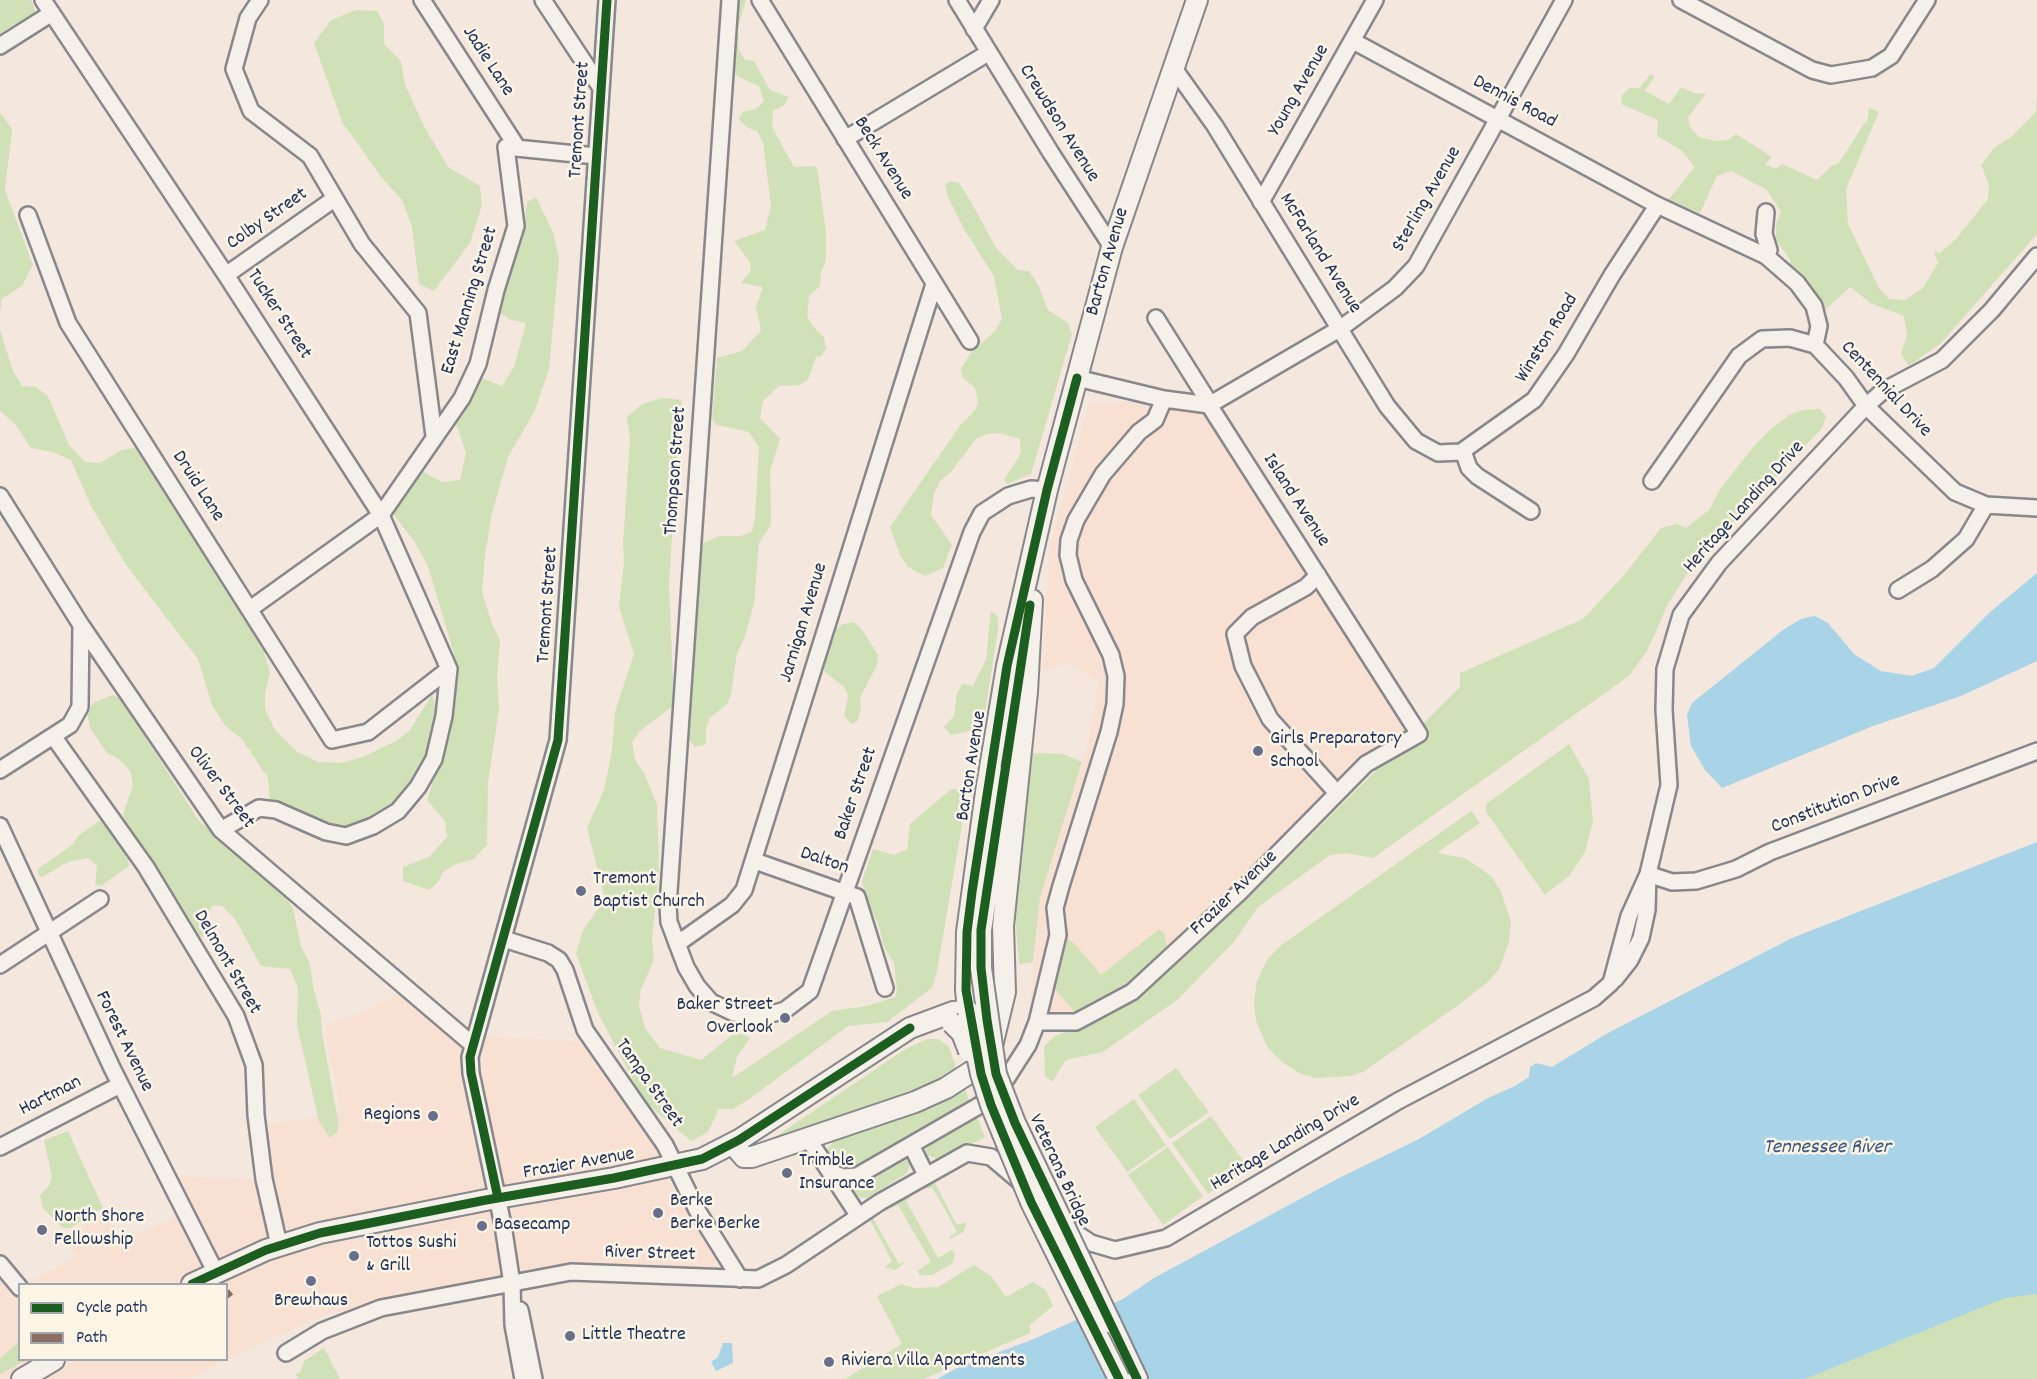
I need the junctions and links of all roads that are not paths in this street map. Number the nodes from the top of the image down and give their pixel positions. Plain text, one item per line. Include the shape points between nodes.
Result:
1 (260, 0) edge
2 (422, 0) edge
3 (543, 0) edge
4 (607, 0) edge
5 (730, 0) edge
6 (760, 0) edge
7 (957, 0) edge
8 (991, 0) edge
9 (1197, 0) edge
10 (1375, 0) edge
11 (1564, 0) edge
12 (1681, 0) edge
13 (1927, 0) edge
14 (48, 7) edge
15 (974, 28) junction
16 (1353, 41) junction
17 (0, 46) edge
18 (988, 53) junction
19 (1173, 67) junction
20 (601, 88) junction
21 (1499, 118) junction
22 (845, 139) junction
23 (517, 147) junction
24 (596, 156) junction
25 (334, 199) junction
26 (1261, 202) junction
27 (1655, 204) junction
28 (1766, 212) dead end
29 (28, 215) dead end
30 (1112, 246) junction
31 (1766, 256) junction
32 (2037, 256) edge
33 (226, 275) junction
34 (934, 284) junction
35 (1156, 318) dead end
36 (1341, 328) junction
37 (970, 341) dead end
38 (1815, 345) junction
39 (1077, 378) junction
40 (1164, 399) junction
41 (1209, 405) junction
42 (1866, 406) junction
43 (434, 436) junction
44 (1463, 450) junction
45 (1438, 453) joint
46 (1652, 481) dead end
47 (1047, 490) junction
48 (0, 496) edge
49 (1986, 505) junction
50 (2037, 508) edge
51 (1532, 511) dead end
52 (381, 515) junction
53 (1038, 530) junction
54 (1318, 575) junction
55 (1898, 590) dead end
56 (1032, 592) junction
57 (250, 609) junction
58 (81, 625) junction
59 (449, 669) junction
60 (1419, 734) joint
61 (52, 736) junction
62 (2037, 752) edge
63 (0, 770) edge
64 (1337, 793) junction
65 (0, 826) edge
66 (221, 830) junction
67 (755, 861) junction
68 (1648, 874) junction
69 (845, 891) junction
70 (100, 898) dead end
71 (48, 932) junction
72 (504, 939) junction
73 (677, 944) junction
74 (0, 965) edge
75 (981, 968) joint
76 (885, 988) dead end
77 (968, 1011) junction
78 (987, 1020) junction
79 (1037, 1022) junction
80 (910, 1028) junction
81 (473, 1045) junction
82 (120, 1085) junction
83 (809, 1140) junction
84 (733, 1144) junction
85 (0, 1147) edge
86 (912, 1147) junction
87 (991, 1157) joint
88 (676, 1165) junction
89 (830, 1172) junction
90 (926, 1175) junction
91 (498, 1198) junction
92 (1031, 1202) junction
93 (858, 1215) junction
94 (279, 1245) junction
95 (0, 1264) edge
96 (216, 1273) junction
97 (740, 1279) junction
98 (194, 1283) edge
99 (512, 1284) junction
100 (18, 1286) edge
101 (286, 1353) dead end
102 (51, 1361) edge
103 (22, 1379) edge
104 (524, 1379) edge
105 (534, 1379) edge
106 (1119, 1379) edge
107 (1137, 1379) edge

1 - 25 street via 248,18 234,69 251,111 310,156
2 - 23 street, Jadie Lane
3 - 20 street
4 - 20 street, Tremont Street
5 - 73 street, Thompson Street via 668,906
6 - 22 street, Beck Avenue
7 - 15 street, Crewdson Avenue
8 - 15 street
9 - 19 main road, Barton Avenue
10 - 16 street, Young Avenue
11 - 21 street, Sterling Avenue
12 - 13 street via 1812,70 1831,75 1872,68 1891,56
14 - 17 street
14 - 33 street, Tucker Street
15 - 18 street, Crewdson Avenue
16 - 21 street, Dennis Road
16 - 26 street, Young Avenue
18 - 22 street
18 - 30 street, Crewdson Avenue
19 - 26 street, McFarland Avenue
19 - 30 main road, Barton Avenue
20 - 24 street, Tremont Street
21 - 27 street, Dennis Road
21 - 36 street, Sterling Avenue via 1416,266 1395,288
22 - 34 street, Beck Avenue
23 - 24 street
23 - 43 street, East Manning Street via 506,147 516,226 477,364 462,398
24 - 72 street, Tremont Street via 558,740
25 - 33 street, Colby Street
25 - 43 street via 362,244 418,314
26 - 36 street, McFarland Avenue
27 - 31 street, Dennis Road
27 - 44 street, Winston Road via 1566,354 1534,400
28 - 31 street
29 - 57 street, Druid Lane via 68,323
30 - 39 main road, Barton Avenue
31 - 38 street, Dennis Road via 1797,283 1814,306 1819,326
32 - 42 street, Heritage Landing Drive via 1992,310 1942,360 1883,392
33 - 52 street, Tucker Street
34 - 37 street, Beck Avenue
34 - 67 street, Jarnigan Avenue
35 - 41 street, Island Avenue
36 - 41 street, Sterling Avenue
36 - 45 street, McFarland Avenue via 1387,405 1416,441
38 - 42 street, Centennial Drive
38 - 46 street, Centennial Drive via 1790,338 1762,339 1739,356
39 - 40 street
39 - 47 main road, Barton Avenue
40 - 41 street
40 - 79 street via 1155,420 1139,432 1103,474 1069,540 1074,580 1111,655 1116,676 1115,704 1055,908 1058,935
41 - 54 street, Island Avenue
42 - 49 street, Centennial Drive via 1955,492
42 - 68 street, Heritage Landing Drive via 1719,563 1681,615 1665,669 1669,785
43 - 52 street, East Manning Street
44 - 45 street, Winston Road
44 - 51 street via 1469,468 1477,476
47 - 53 main road, Barton Avenue
47 - 69 street, Baker Street via 1031,489 1008,496 982,513 972,532
48 - 58 street, Oliver Street
49 - 50 street, Centennial Drive
49 - 55 street via 1966,539 1932,569
52 - 57 street, East Manning Street
52 - 59 street, Tucker Street
53 - 56 main road, Barton Avenue
53 - 77 main road, Barton Avenue via 1008,666 983,814 967,932
54 - 60 street, Island Avenue
54 - 64 street via 1306,587 1252,617 1236,634 1243,666 1270,718
56 - 75 main road, Barton Avenue via 981,930
56 - 83 main road via 1027,692 1003,926 1005,992 993,1042 977,1068 946,1088
57 - 59 street, Druid Lane via 332,740 368,732
58 - 61 street via 80,707 70,725
58 - 66 street, Oliver Street
59 - 66 street via 434,759 399,811 346,836 326,832 276,810 259,808
60 - 64 street, Frazier Avenue via 1366,764
61 - 63 street
61 - 94 street, Delmont Street via 146,867 236,1016 254,1065 264,1179
62 - 68 street, Constitution Drive via 1770,852 1736,869 1695,881 1672,882
64 - 79 street, Frazier Avenue via 1240,892 1132,992 1076,1022
65 - 71 street, Forest Avenue
66 - 81 street, Oliver Street
67 - 69 street, Dalton
67 - 73 street, Jarnigan Avenue via 741,897
68 - 87 street, Heritage Landing Drive via 1629,916 1611,983 1594,998 1398,1101 1166,1238 1115,1250 1091,1243 1058,1222
69 - 73 street, Baker Street via 810,991 785,1010 761,1017 734,1013 711,1002 697,986
69 - 76 street, Dalton via 856,897
70 - 71 street
71 - 74 street
71 - 82 street, Forest Avenue
72 - 81 street, Tremont Street
72 - 88 street, Tampa Street via 558,960 585,1030
75 - 78 main road, Veterans Bridge, bridge
77 - 78 main road
77 - 80 main road, Frazier Avenue via 937,1016
77 - 92 main road, Veterans Bridge, bridge via 991,1106
78 - 107 main road, Veterans Bridge, bridge via 996,1074 1015,1123
79 - 86 street via 1001,1087 982,1104
80 - 84 main road, Frazier Avenue
80 - 92 main road, bridge via 952,1023 962,1033 994,1128
81 - 91 street, Tremont Street via 471,1073
82 - 85 street, Hartman
82 - 96 street, Forest Avenue
83 - 84 main road via 752,1157 744,1157
83 - 89 street
84 - 88 main road, Frazier Avenue via 702,1159
86 - 89 street via 857,1176 843,1177
86 - 90 street
87 - 90 street, River Street via 967,1153
88 - 91 main road, Frazier Avenue
88 - 97 street, Tampa Street via 681,1183
89 - 93 street
90 - 93 street, River Street
91 - 94 main road, Frazier Avenue via 332,1230
91 - 99 street, Tremont Street
92 - 106 main road, Veterans Bridge, bridge
93 - 97 street, River Street via 772,1274
94 - 96 main road, Frazier Avenue
95 - 100 street
96 - 98 main road, Frazier Avenue
97 - 99 street, River Street via 571,1272
99 - 101 street, River Street via 381,1308 322,1331
99 - 104 street via 513,1325
99 - 105 street
102 - 103 main road

